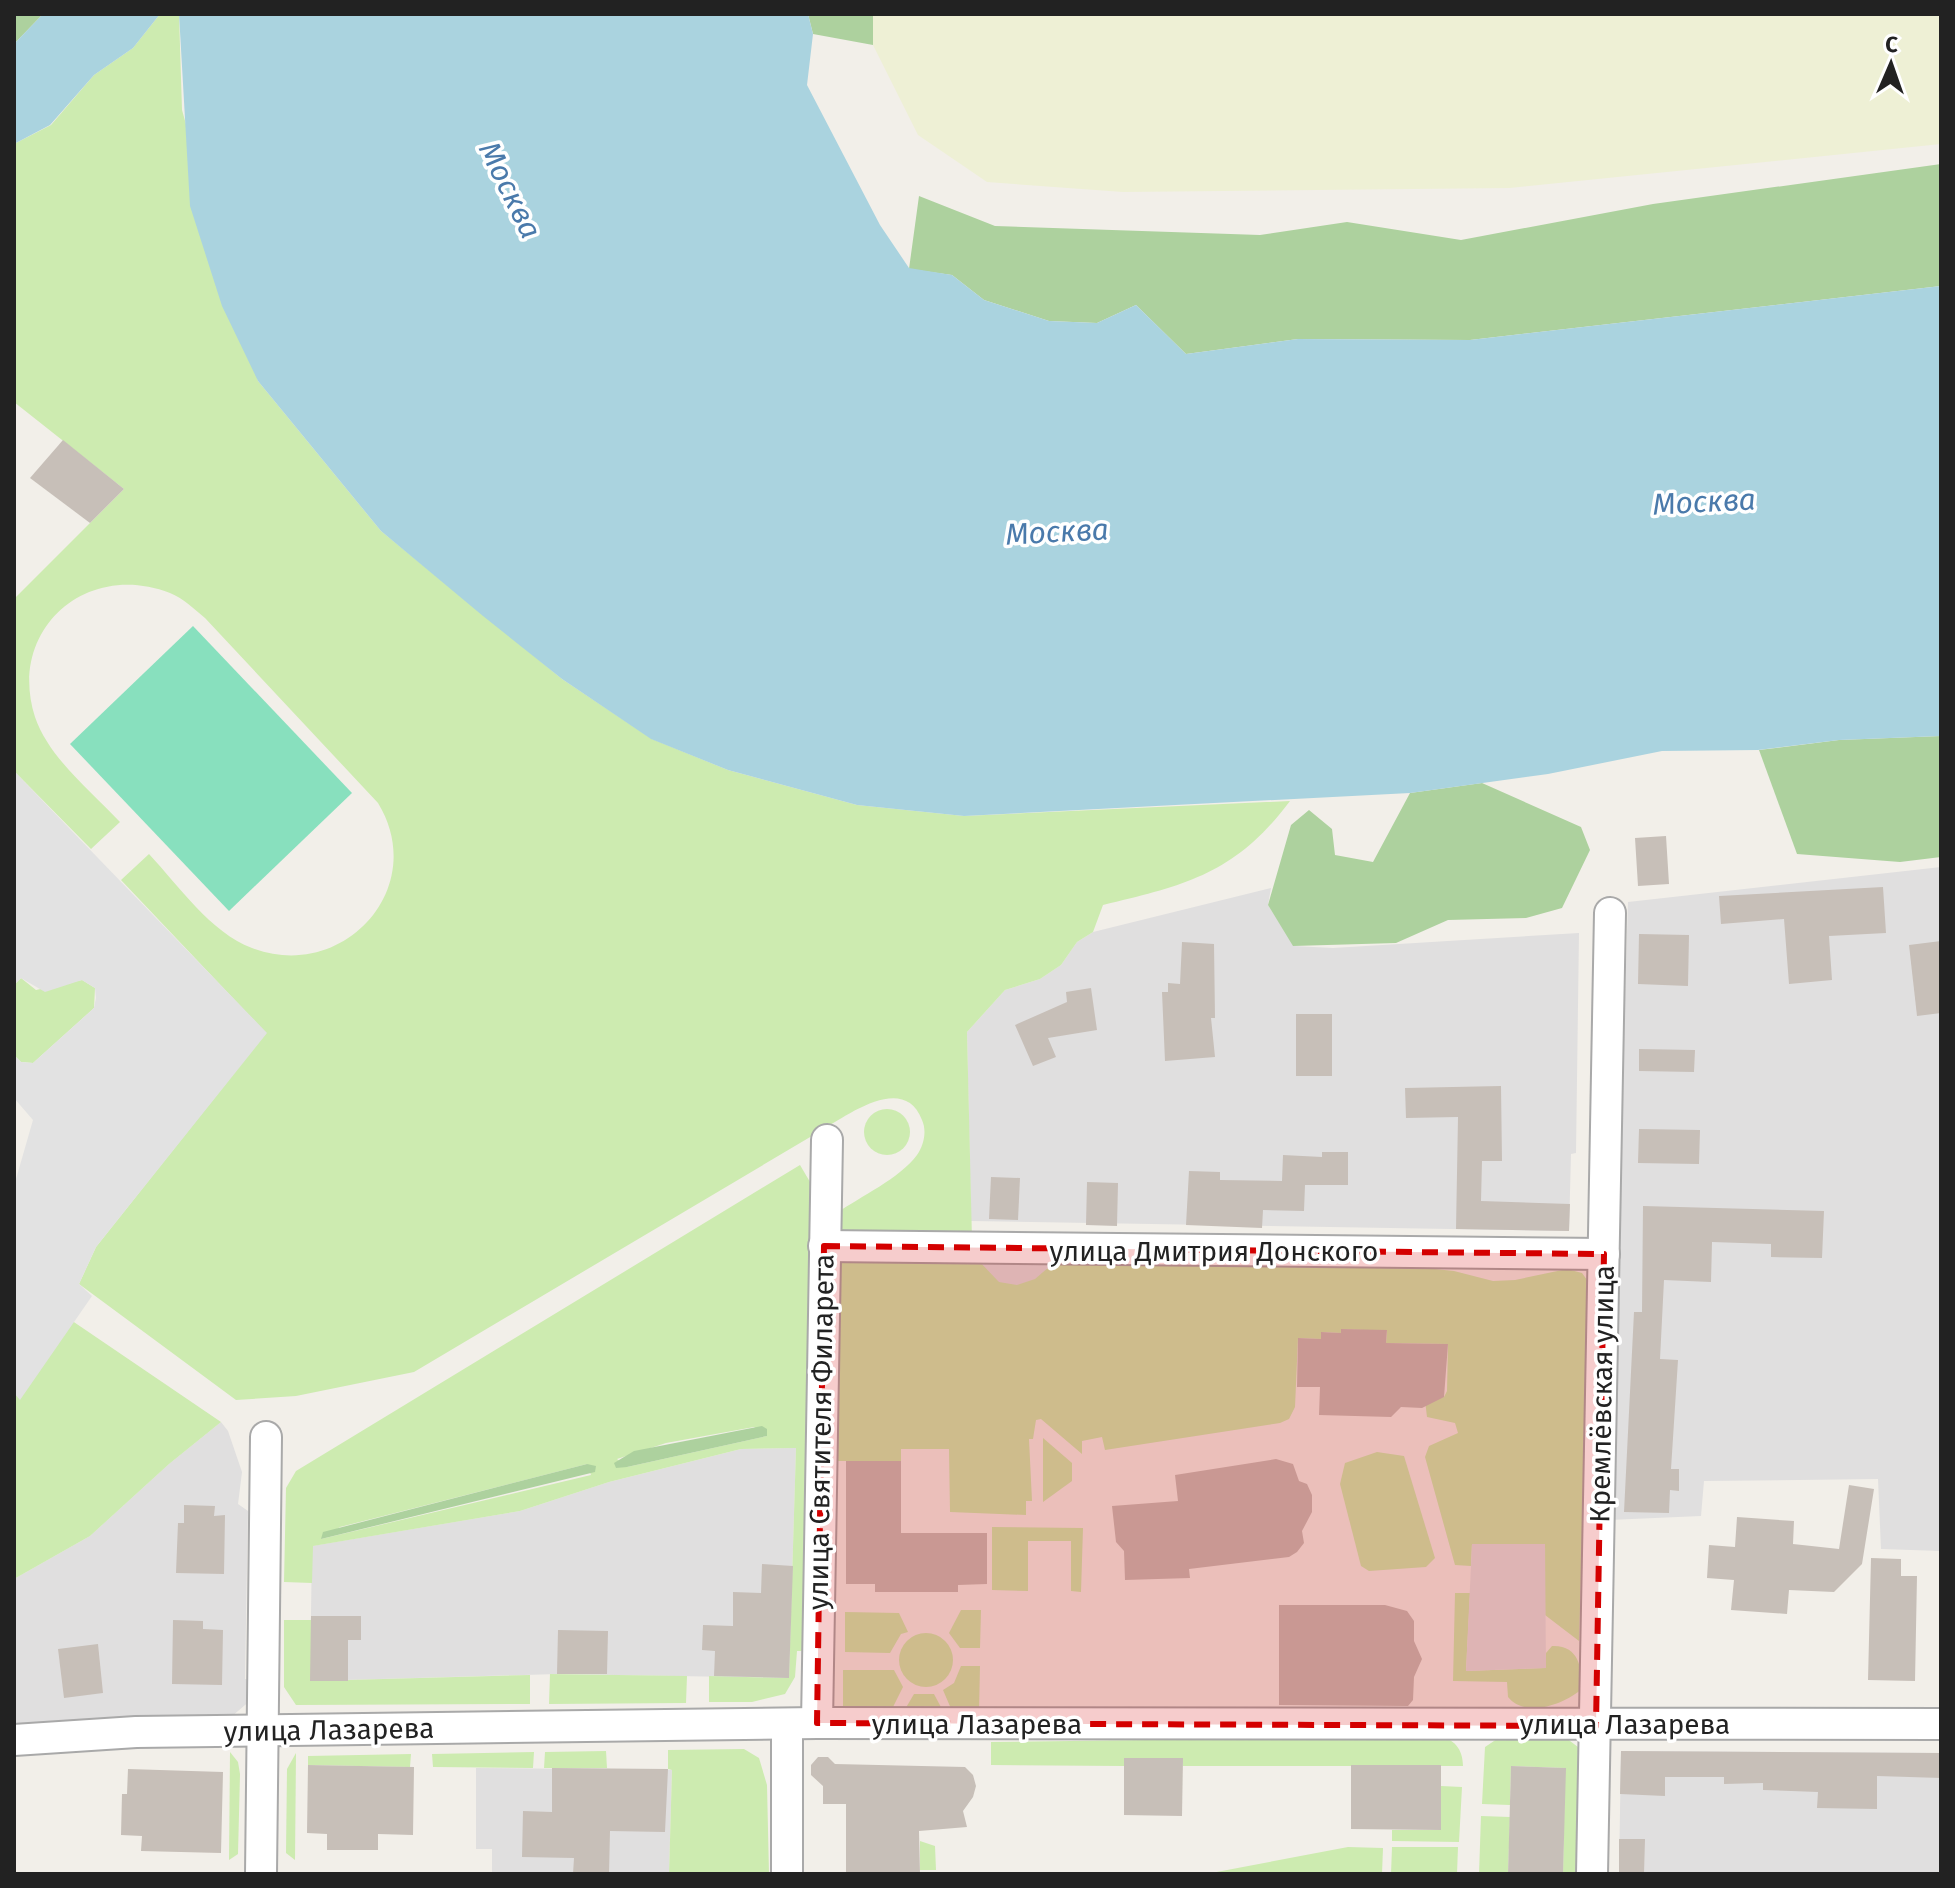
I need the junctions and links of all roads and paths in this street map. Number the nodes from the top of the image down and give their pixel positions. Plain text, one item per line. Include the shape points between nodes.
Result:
1 (1610, 913) dead end
2 (827, 1140) dead end
3 (824, 1246) junction
4 (1604, 1254) junction
5 (266, 1437) dead end
6 (817, 1723) junction
7 (787, 1724) junction
8 (1941, 1724) edge
9 (1596, 1726) junction
10 (263, 1731) junction
11 (14, 1740) edge
12 (261, 1874) edge
13 (787, 1874) edge
14 (1592, 1874) edge

1 - 4 street, Кремлёвская улица
2 - 3 street, улица Святителя Филарета
3 - 4 street, улица Дмитрия Донского
3 - 6 street, улица Святителя Филарета
4 - 9 street, Кремлёвская улица
5 - 10 street
6 - 7 street, улица Лазарева
6 - 9 street, улица Лазарева
7 - 10 street, улица Лазарева
7 - 13 street
8 - 9 street, улица Лазарева
9 - 14 street, Кремлёвская улица
10 - 11 street, улица Лазарева
10 - 12 street

